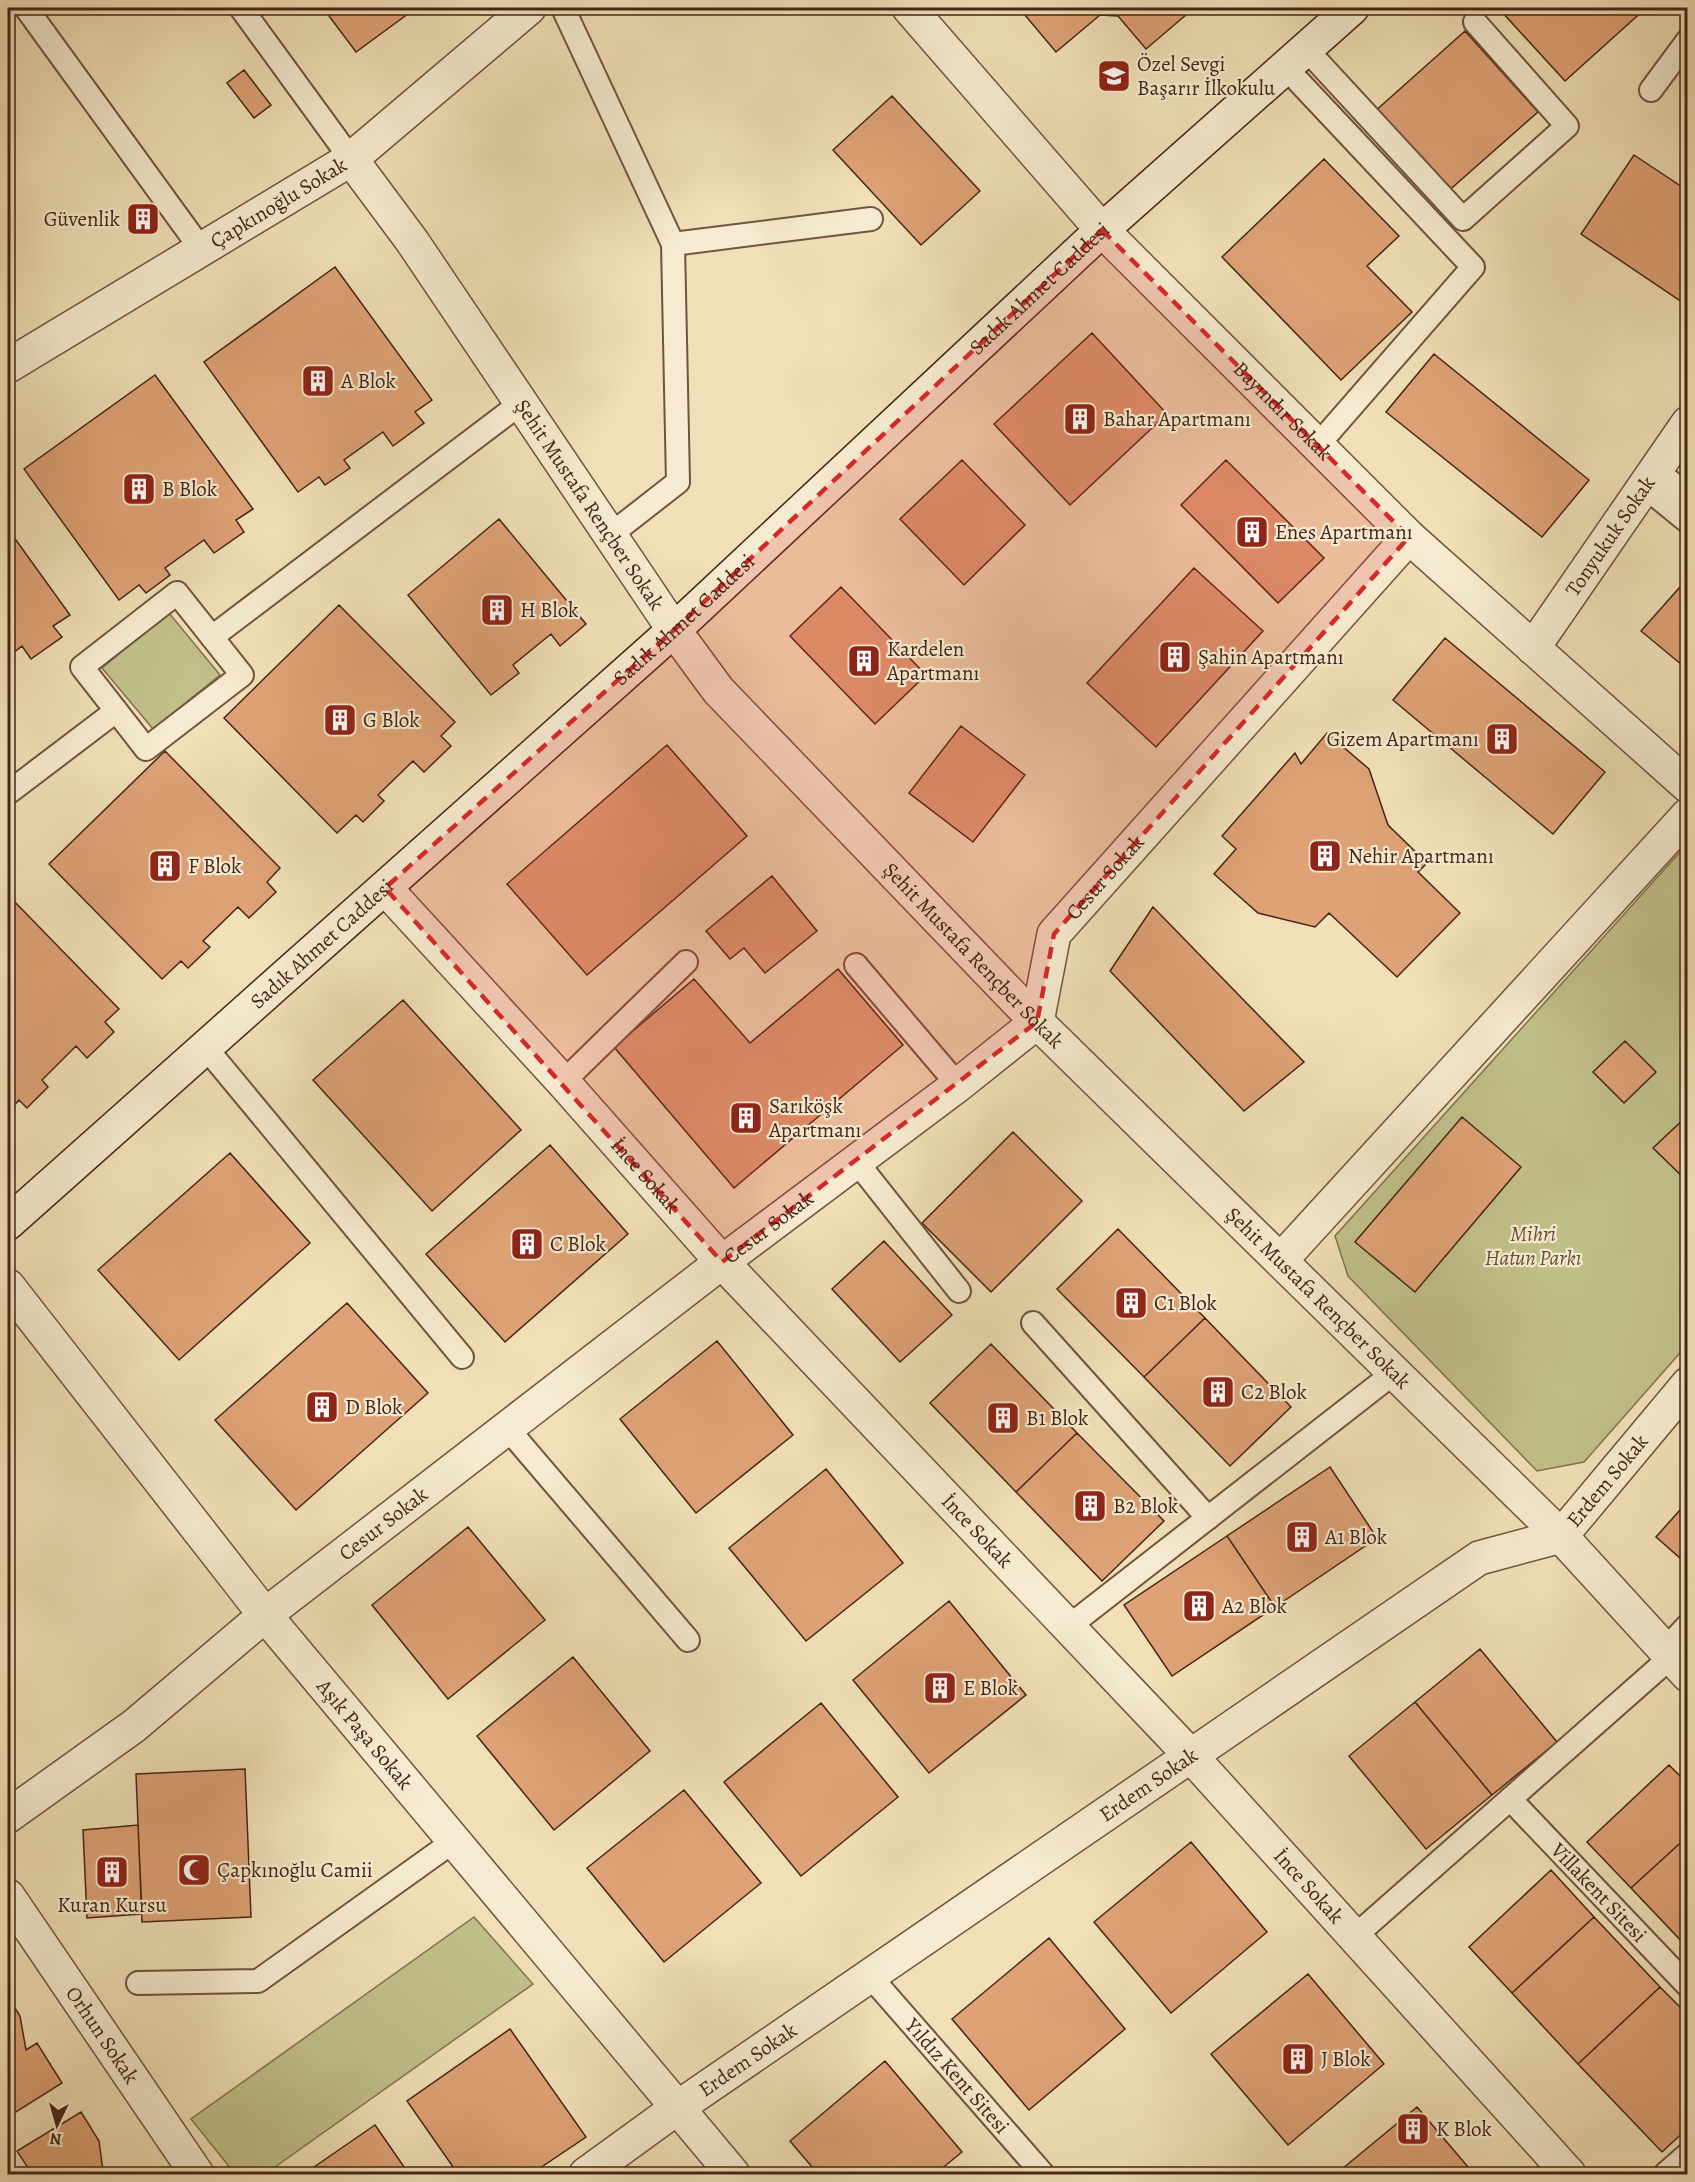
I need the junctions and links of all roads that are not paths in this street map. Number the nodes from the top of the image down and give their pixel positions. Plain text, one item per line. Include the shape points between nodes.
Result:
1 (26, 8) edge
2 (241, 8) edge
3 (529, 8) edge
4 (563, 8) edge
5 (909, 8) edge
6 (1352, 8) edge
7 (1475, 22) dead end
8 (1688, 40) edge
9 (1295, 58) junction
10 (1651, 90) dead end
11 (351, 159) junction
12 (870, 219) dead end
13 (1102, 230) junction
14 (673, 244) junction
15 (201, 249) junction
16 (8, 366) edge
17 (521, 403) junction
18 (1688, 423) edge
19 (1317, 446) junction
20 (1649, 478) junction
21 (1688, 495) edge
22 (1688, 522) edge
23 (610, 535) junction
24 (1409, 537) junction
25 (674, 630) junction
26 (212, 637) junction
27 (1533, 648) junction
28 (116, 711) junction
29 (1688, 786) edge
30 (8, 793) edge
31 (1688, 815) edge
32 (385, 888) junction
33 (686, 962) dead end
34 (855, 965) dead end
35 (1037, 1022) junction
36 (206, 1048) junction
37 (563, 1082) junction
38 (958, 1085) junction
39 (856, 1161) junction
40 (8, 1223) edge
41 (1281, 1260) junction
42 (722, 1262) junction
43 (8, 1286) edge
44 (959, 1291) dead end
45 (1033, 1323) dead end
46 (462, 1357) dead end
47 (1395, 1372) junction
48 (1688, 1384) edge
49 (507, 1428) junction
50 (1208, 1518) junction
51 (1561, 1536) junction
52 (265, 1615) junction
53 (1688, 1624) edge
54 (1068, 1627) junction
55 (688, 1640) dead end
56 (1674, 1660) edge
57 (1191, 1756) junction
58 (1510, 1799) junction
59 (8, 1816) edge
60 (454, 1841) junction
61 (8, 1896) edge
62 (1355, 1936) junction
63 (869, 1976) junction
64 (138, 1983) dead end
65 (1688, 1986) edge
66 (677, 2108) junction
67 (1688, 2154) edge
68 (197, 2175) edge
69 (586, 2175) edge
70 (733, 2175) edge
71 (1043, 2175) edge
72 (1569, 2175) edge
73 (1665, 2175) edge

1 - 15 lane
2 - 11 lane
3 - 11 street, Çapkınoğlu Sokak
4 - 14 lane
5 - 13 street, Bayındır Sokak
6 - 9 street, Sadık Ahmet Caddesi
7 - 9 lane via 1568,126 1463,219
8 - 10 lane
9 - 13 street, Sadık Ahmet Caddesi
9 - 19 lane via 1473,267
11 - 15 street, Çapkınoğlu Sokak
11 - 17 street, Şehit Mustafa Rençber Sokak via 412,241
12 - 14 lane
13 - 19 street, Bayındır Sokak
13 - 25 street, Sadık Ahmet Caddesi
14 - 23 lane via 678,482
15 - 16 street, Çapkınoğlu Sokak
17 - 23 street, Şehit Mustafa Rençber Sokak
17 - 26 lane
18 - 20 street, Tonyukuk Sokak
19 - 24 street, Bayındır Sokak
20 - 21 lane
20 - 22 lane
20 - 27 street, Tonyukuk Sokak
23 - 25 street, Şehit Mustafa Rençber Sokak
24 - 27 street, Bayındır Sokak
24 - 35 street, Cesur Sokak via 1054,934
25 - 32 street, Sadık Ahmet Caddesi
25 - 35 street, Şehit Mustafa Rençber Sokak via 718,690
26 - 28 lane via 242,675 146,749
26 - 28 lane via 177,592 82,667
27 - 29 street, Bayındır Sokak
28 - 30 lane
31 - 41 street
32 - 36 street, Sadık Ahmet Caddesi
32 - 37 street, İnce Sokak
33 - 37 lane
34 - 38 lane
35 - 38 street, Cesur Sokak
35 - 41 street, Şehit Mustafa Rençber Sokak
36 - 40 street, Sadık Ahmet Caddesi
36 - 46 lane
37 - 42 street, İnce Sokak
38 - 39 street, Cesur Sokak
39 - 42 street, Cesur Sokak
39 - 44 lane
41 - 47 street, Şehit Mustafa Rençber Sokak
42 - 49 street, Cesur Sokak
42 - 54 street, İnce Sokak
43 - 52 street, Aşık Paşa Sokak
45 - 50 lane
47 - 50 lane
47 - 51 street, Şehit Mustafa Rençber Sokak
48 - 51 street, Erdem Sokak
49 - 52 street, Cesur Sokak
49 - 55 lane
50 - 54 lane
51 - 56 street, Şehit Mustafa Rençber Sokak
51 - 57 street, Erdem Sokak via 1479,1558
52 - 59 street, Cesur Sokak via 134,1726
52 - 60 street, Aşık Paşa Sokak
53 - 56 lane
54 - 57 street, İnce Sokak
56 - 58 lane
57 - 62 street, İnce Sokak
57 - 63 street, Erdem Sokak
58 - 62 lane
58 - 65 lane, Villakent Sitesi
60 - 64 lane via 258,1981
60 - 66 street, Aşık Paşa Sokak
61 - 68 street, Orhun Sokak
62 - 72 street, İnce Sokak
63 - 66 street, Erdem Sokak
63 - 71 lane, Yıldız Kent Sitesi
66 - 69 street, Erdem Sokak
66 - 70 street, Aşık Paşa Sokak
67 - 73 lane

